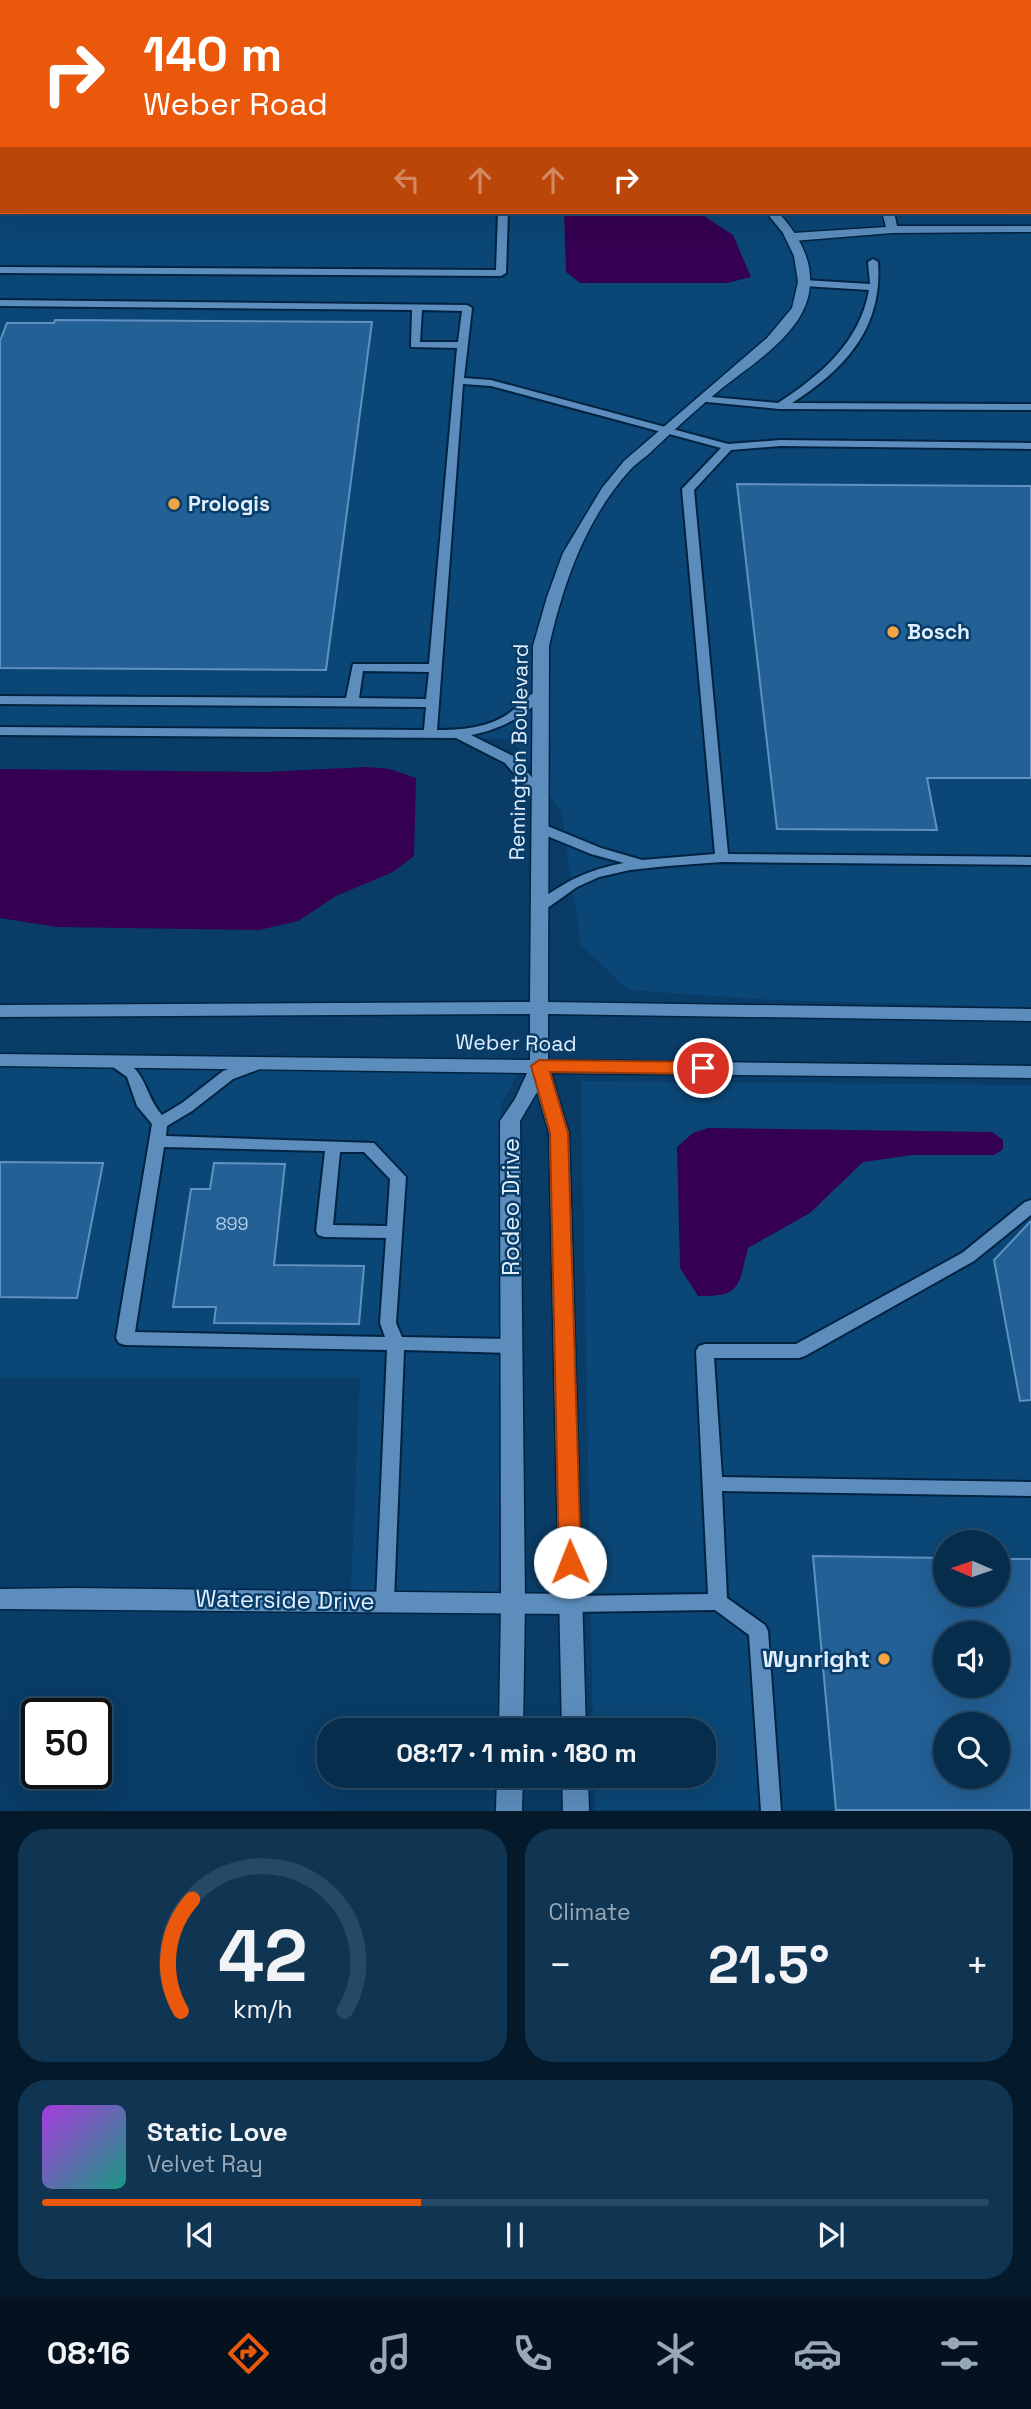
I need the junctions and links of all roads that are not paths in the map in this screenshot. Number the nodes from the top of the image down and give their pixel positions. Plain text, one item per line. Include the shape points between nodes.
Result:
1 (503, 214) edge
2 (774, 214) edge
3 (888, 214) edge
4 (892, 230) junction
5 (1030, 231) edge
6 (793, 237) junction
7 (873, 262) dead end
8 (0, 270) edge
9 (804, 283) junction
10 (874, 287) junction
11 (0, 303) edge
12 (417, 307) junction
13 (463, 345) junction
14 (458, 381) junction
15 (701, 399) junction
16 (779, 406) junction
17 (1031, 408) edge
18 (666, 428) junction
19 (1031, 446) edge
20 (728, 447) junction
21 (435, 668) junction
22 (540, 694) junction
23 (0, 700) edge
24 (352, 702) junction
25 (433, 703) junction
26 (0, 731) edge
27 (430, 734) junction
28 (458, 734) junction
29 (540, 796) junction
30 (540, 828) junction
31 (722, 858) junction
32 (1031, 861) edge
33 (641, 864) junction
34 (541, 906) junction
35 (541, 1008) junction
36 (0, 1011) edge
37 (1031, 1015) edge
38 (0, 1060) edge
39 (114, 1062) junction
40 (260, 1063) junction
41 (539, 1066) junction
42 (1031, 1072) edge
43 (160, 1123) junction
44 (157, 1142) junction
45 (333, 1146) junction
46 (1031, 1206) edge
47 (395, 1232) junction
48 (396, 1344) junction
49 (511, 1346) junction
50 (713, 1484) junction
51 (1031, 1489) edge
52 (0, 1600) edge
53 (385, 1601) junction
54 (513, 1602) junction
55 (718, 1602) junction
56 (571, 1604) junction
57 (511, 1718) edge
58 (574, 1718) edge
59 (510, 1788) edge
60 (575, 1788) edge
61 (509, 1811) edge
62 (576, 1811) edge
63 (771, 1811) edge

1 - 8 lane via 501,273
2 - 6 main road, Remington Boulevard
3 - 4 main road
4 - 5 main road
4 - 6 main road
6 - 9 main road, Remington Boulevard via 802,257
7 - 10 lane
9 - 10 lane
9 - 15 main road, Remington Boulevard via 798,307 780,332
10 - 16 lane via 873,307 859,335 803,392
11 - 12 lane
12 - 13 lane via 415,345
12 - 13 lane via 467,308
13 - 14 lane
14 - 18 lane via 491,383
14 - 21 lane
15 - 16 lane
15 - 18 main road, Remington Boulevard
16 - 17 lane
18 - 20 lane
18 - 22 main road, Remington Boulevard via 613,481 570,549 541,646
19 - 20 lane via 780,443
20 - 31 lane via 688,489
21 - 24 lane via 357,667
21 - 25 lane
22 - 28 lane via 515,718
22 - 29 main road, Remington Boulevard
23 - 24 lane
24 - 25 lane
25 - 27 lane
26 - 27 lane
27 - 28 lane
28 - 29 lane via 510,760
29 - 30 main road, Remington Boulevard
30 - 33 lane
30 - 34 main road, Remington Boulevard
31 - 32 lane
31 - 33 lane
33 - 34 lane via 575,882
34 - 35 main road, Remington Boulevard
35 - 36 main road, Weber Road
35 - 37 main road, Weber Road
35 - 41 main road, Remington Boulevard
38 - 39 main road, Weber Road
39 - 40 main road, Weber Road
39 - 43 lane via 133,1074 145,1106
40 - 41 main road, Weber Road
40 - 43 lane via 228,1075
41 - 42 main road, Weber Road
41 - 49 main road, Rodeo Drive via 510,1121
41 - 56 main road via 559,1133
43 - 44 lane
44 - 45 lane
44 - 48 lane via 125,1338
45 - 47 lane via 368,1147 398,1177
45 - 47 lane via 324,1231
46 - 50 lane via 968,1257 799,1351 705,1351
47 - 48 lane via 388,1324
48 - 49 lane
48 - 53 lane
49 - 54 main road, Rodeo Drive
50 - 51 lane
50 - 55 lane
52 - 53 main road, Waterside Drive
53 - 54 main road, Waterside Drive
54 - 56 main road, Waterside Drive
54 - 57 main road, Rodeo Drive
55 - 56 lane
55 - 63 lane via 758,1631
56 - 58 main road
59 - 61 main road
60 - 62 main road

